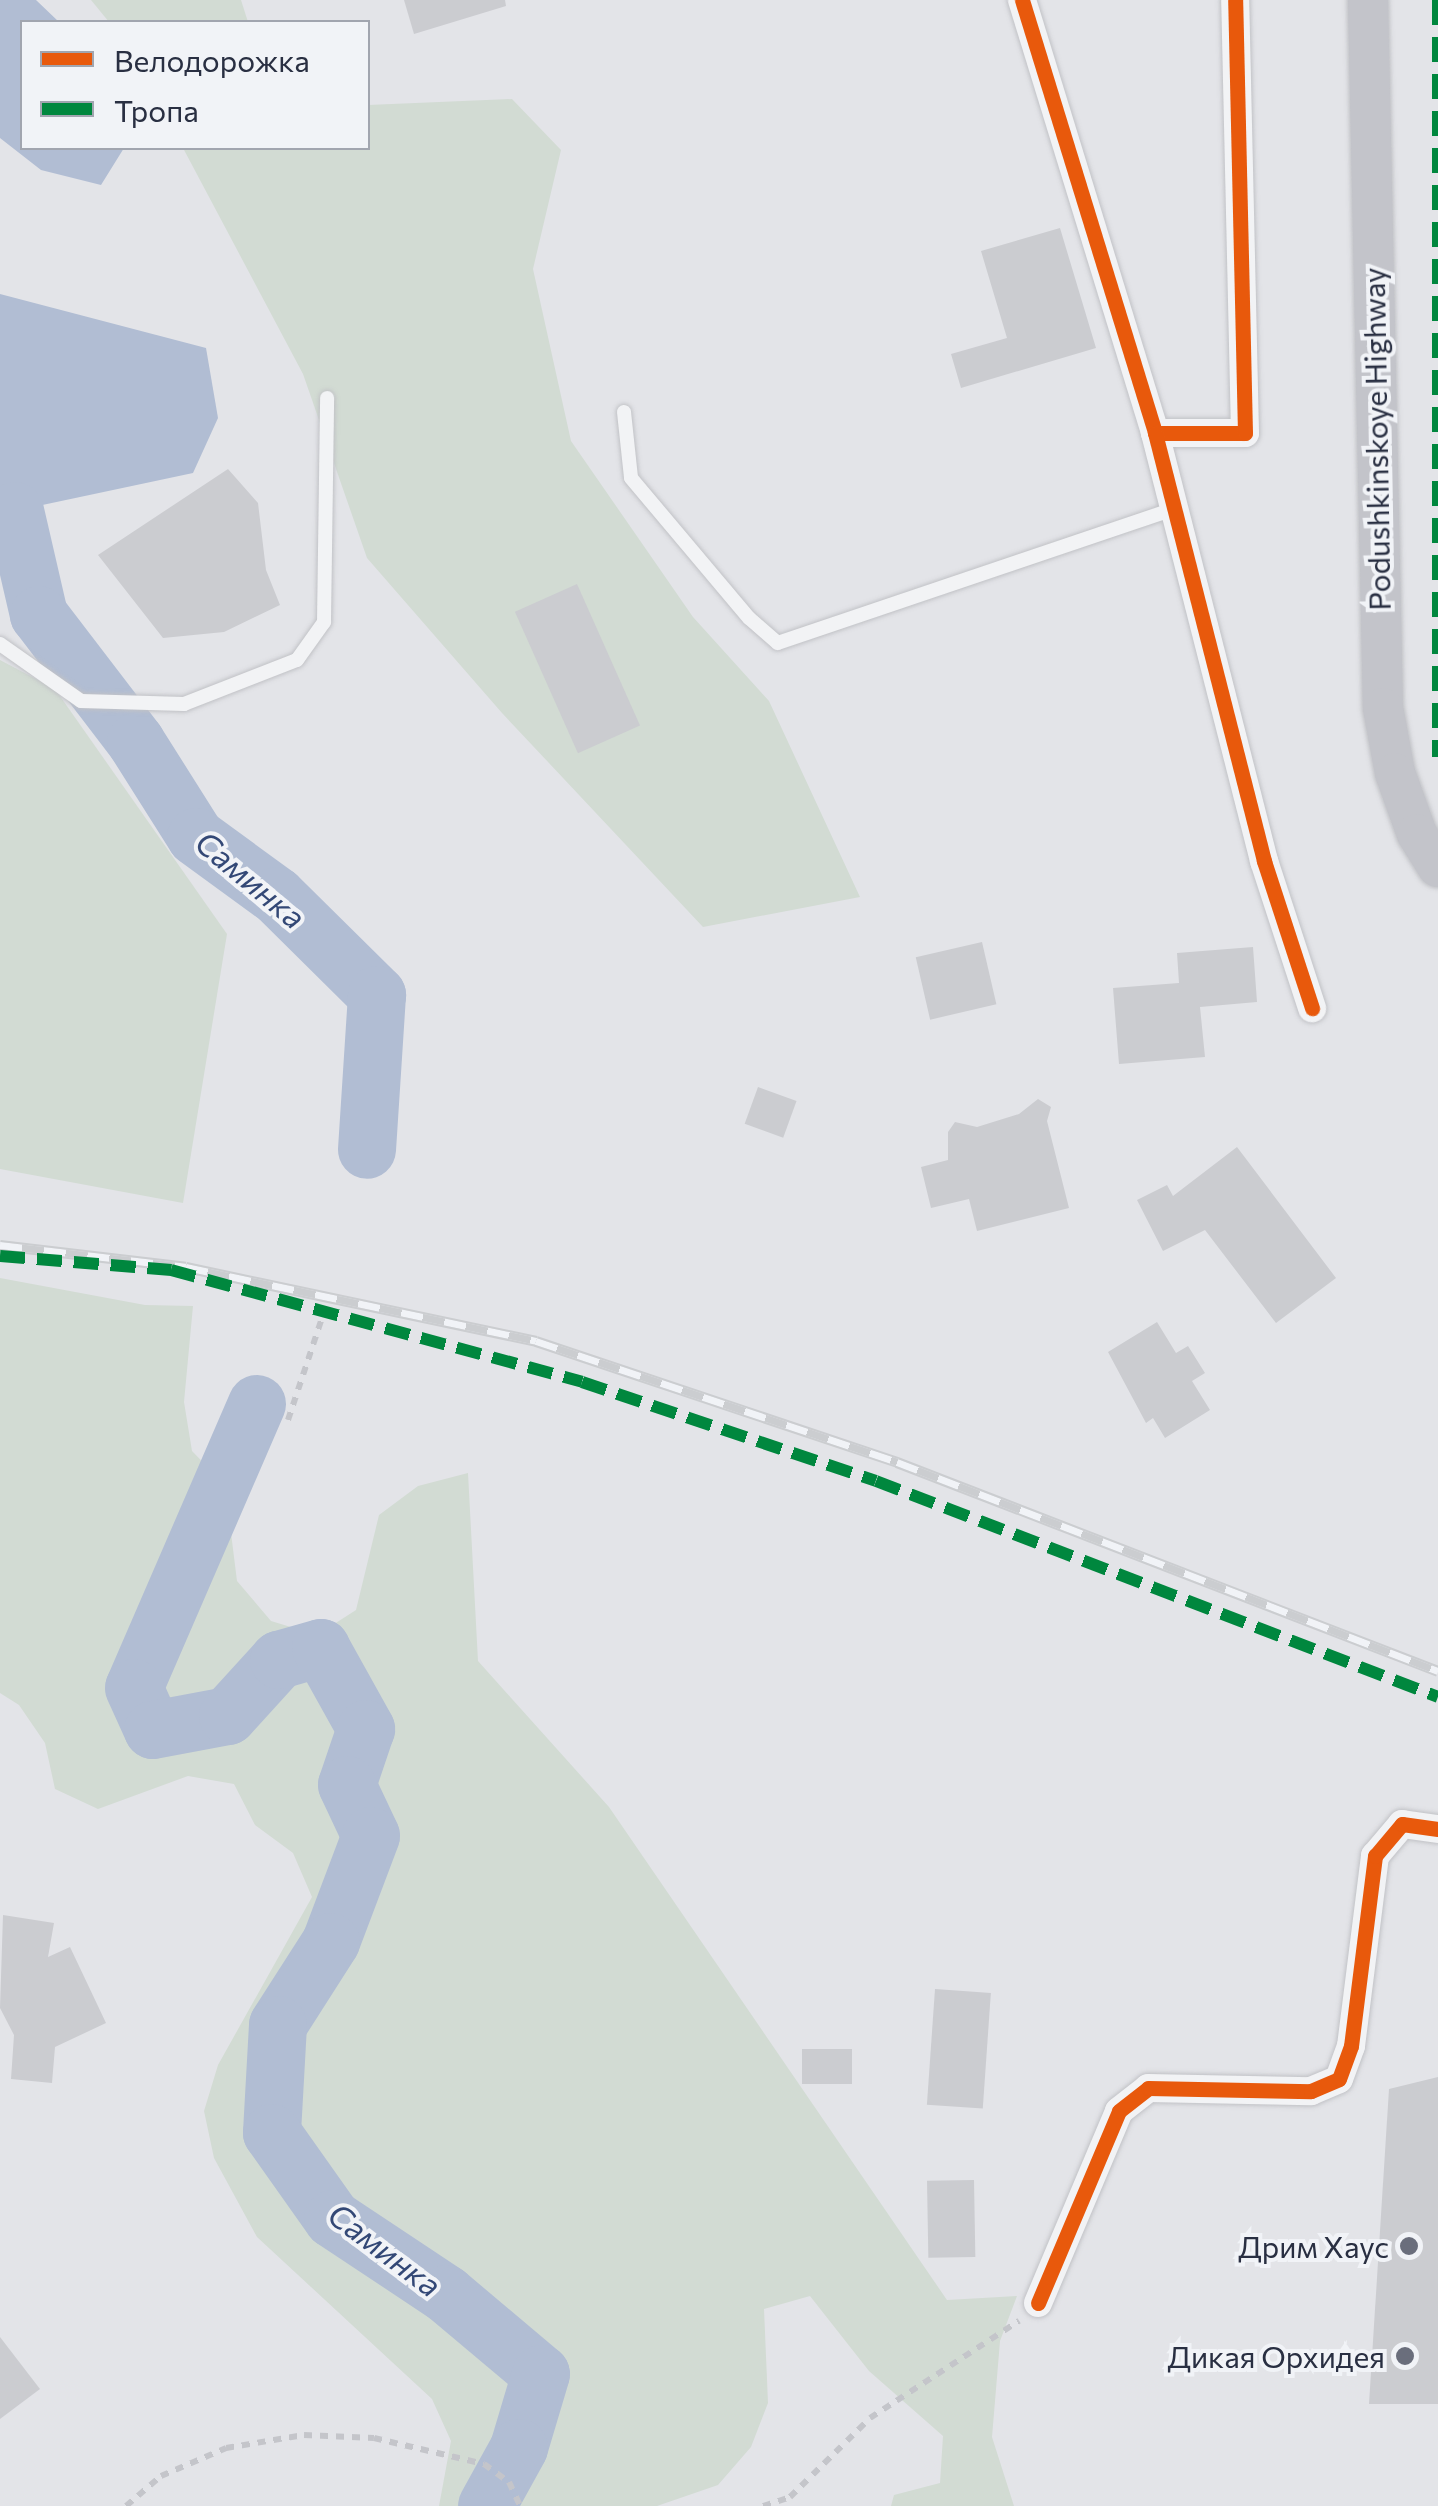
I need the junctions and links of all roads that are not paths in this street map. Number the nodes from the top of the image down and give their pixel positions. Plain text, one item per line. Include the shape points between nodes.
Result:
1 (1022, 0) edge
2 (1235, 0) edge
3 (1368, 0) edge
4 (328, 398) dead end
5 (624, 412) dead end
6 (1155, 433) junction
7 (1174, 509) junction
8 (0, 644) edge
9 (1438, 867) edge
10 (1312, 1008) dead end
11 (1438, 1829) edge
12 (1038, 2303) road end

1 - 6 street
2 - 6 street via 1246,433
3 - 9 main road, Podushkinskoye Highway via 1383,708 1395,772 1417,834
4 - 8 lane via 324,622 297,660 184,704 80,701
5 - 7 lane via 631,478 749,618 778,642
6 - 7 street
7 - 10 street via 1264,861
11 - 12 street via 1402,1824 1375,1856 1351,2046 1339,2080 1312,2092 1148,2088 1120,2110

